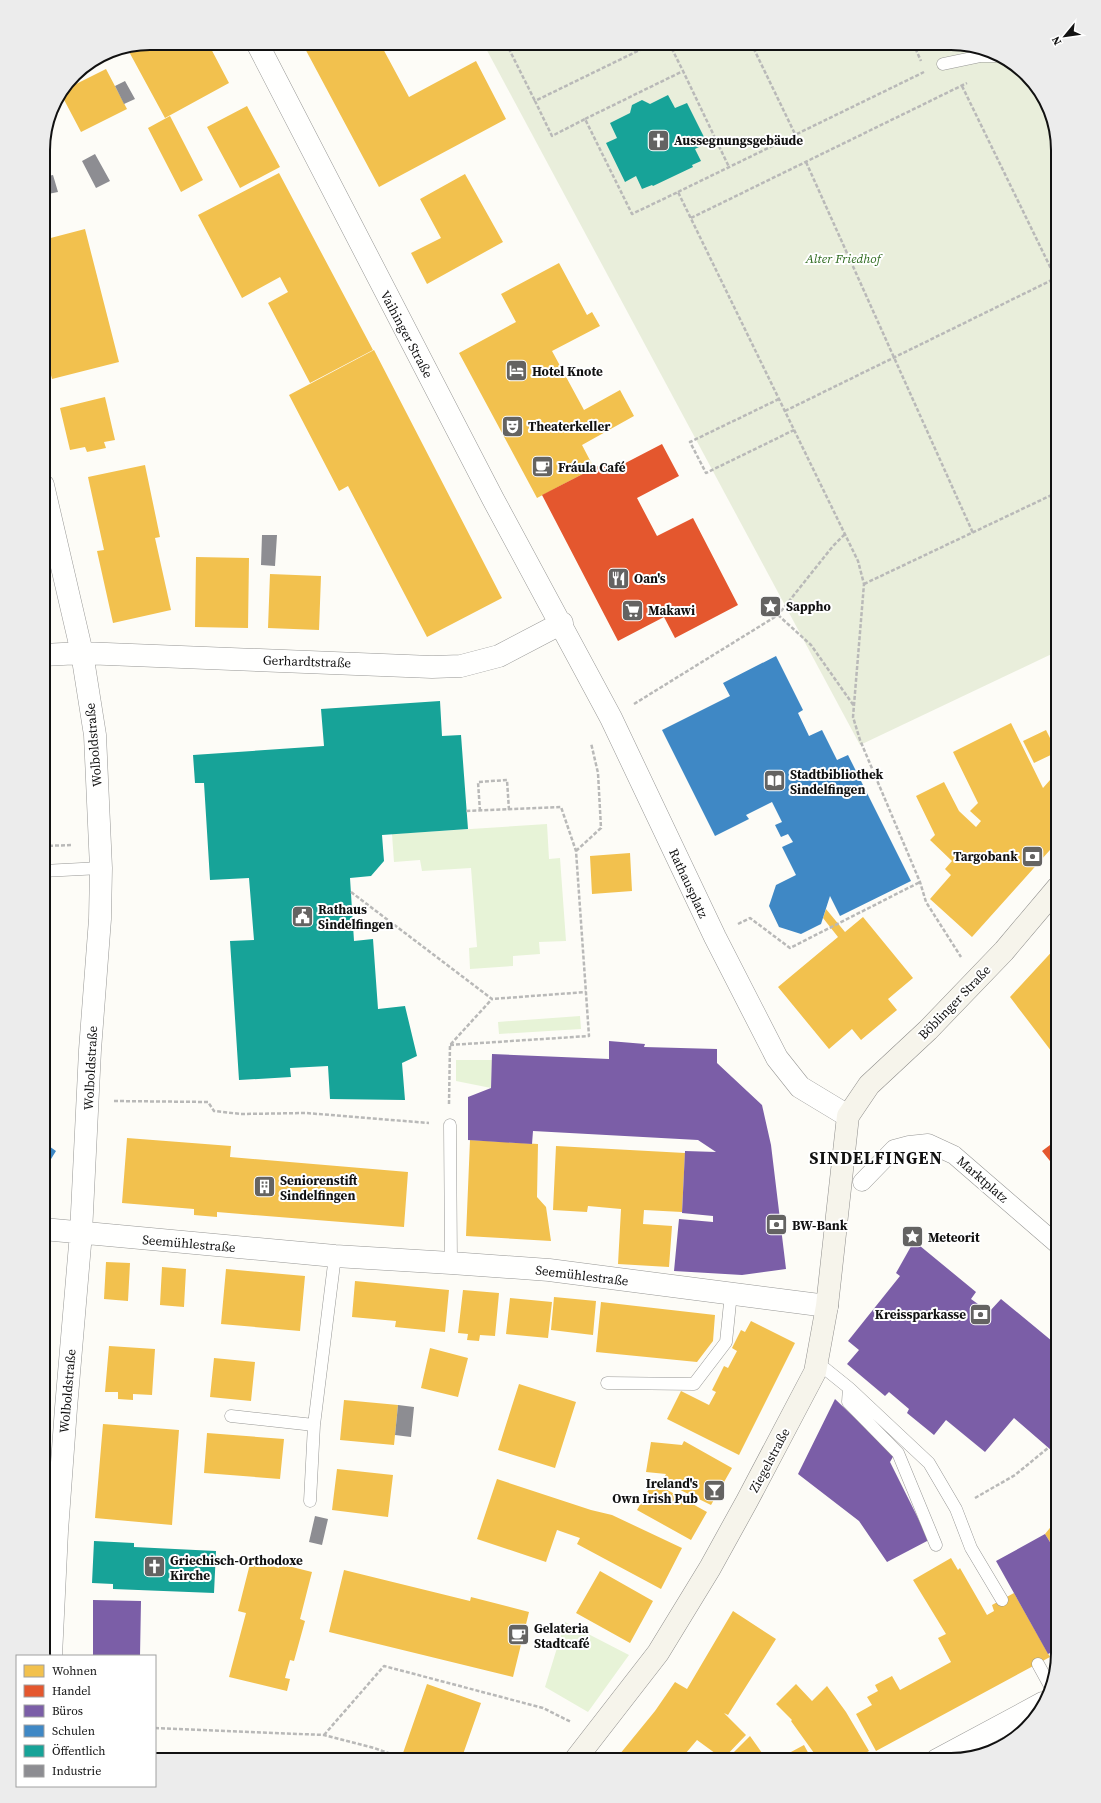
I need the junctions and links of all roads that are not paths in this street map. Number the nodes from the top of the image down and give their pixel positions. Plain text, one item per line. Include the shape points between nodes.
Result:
1 (261, 50) edge
2 (985, 56) edge
3 (943, 64) dead end
4 (50, 515) edge
5 (562, 623) junction
6 (82, 653) junction
7 (50, 655) edge
8 (102, 868) junction
9 (50, 871) edge
10 (1051, 895) edge
11 (848, 1116) junction
12 (450, 1125) dead end
13 (862, 1182) dead end
14 (50, 1230) edge
15 (81, 1233) junction
16 (1051, 1239) edge
17 (335, 1256) junction
18 (451, 1262) junction
19 (731, 1293) junction
20 (827, 1306) junction
21 (818, 1363) junction
22 (607, 1383) dead end
23 (849, 1388) junction
24 (232, 1416) dead end
25 (314, 1426) junction
26 (310, 1501) dead end
27 (936, 1545) dead end
28 (1002, 1600) dead end
29 (51, 1655) edge
30 (1038, 1664) dead end
31 (1047, 1681) edge
32 (1035, 1707) edge
33 (581, 1753) edge
34 (950, 1753) edge

1 - 5 street, Vaihinger Straße via 490,492
2 - 3 lane
4 - 6 street, Wolboldstraße
5 - 6 street, Gerhardtstraße via 499,656 461,666
5 - 11 street, Rathausplatz via 777,1058 800,1087
6 - 7 street, Gerhardtstraße
6 - 8 street, Wolboldstraße via 95,735
8 - 9 lane
8 - 15 street, Wolboldstraße
10 - 11 main road, Böblinger Straße via 928,1030 869,1085
11 - 20 main road, Ziegelstraße
12 - 18 lane
13 - 16 street, Marktplatz via 894,1149 928,1143 954,1155
14 - 15 street, Seemühlestraße
15 - 17 street, Seemühlestraße
15 - 29 street, Wolboldstraße via 64,1431
17 - 18 street, Seemühlestraße
17 - 25 lane
18 - 19 street, Seemühlestraße via 549,1270
19 - 20 street, Seemühlestraße
19 - 22 lane via 726,1342 694,1384
20 - 21 main road, Ziegelstraße
21 - 23 lane
21 - 33 main road, Ziegelstraße via 710,1568 658,1653
23 - 27 lane via 848,1402 898,1453
23 - 28 lane via 929,1463 956,1509 971,1548
24 - 25 lane
25 - 26 lane
30 - 31 lane
32 - 34 street

